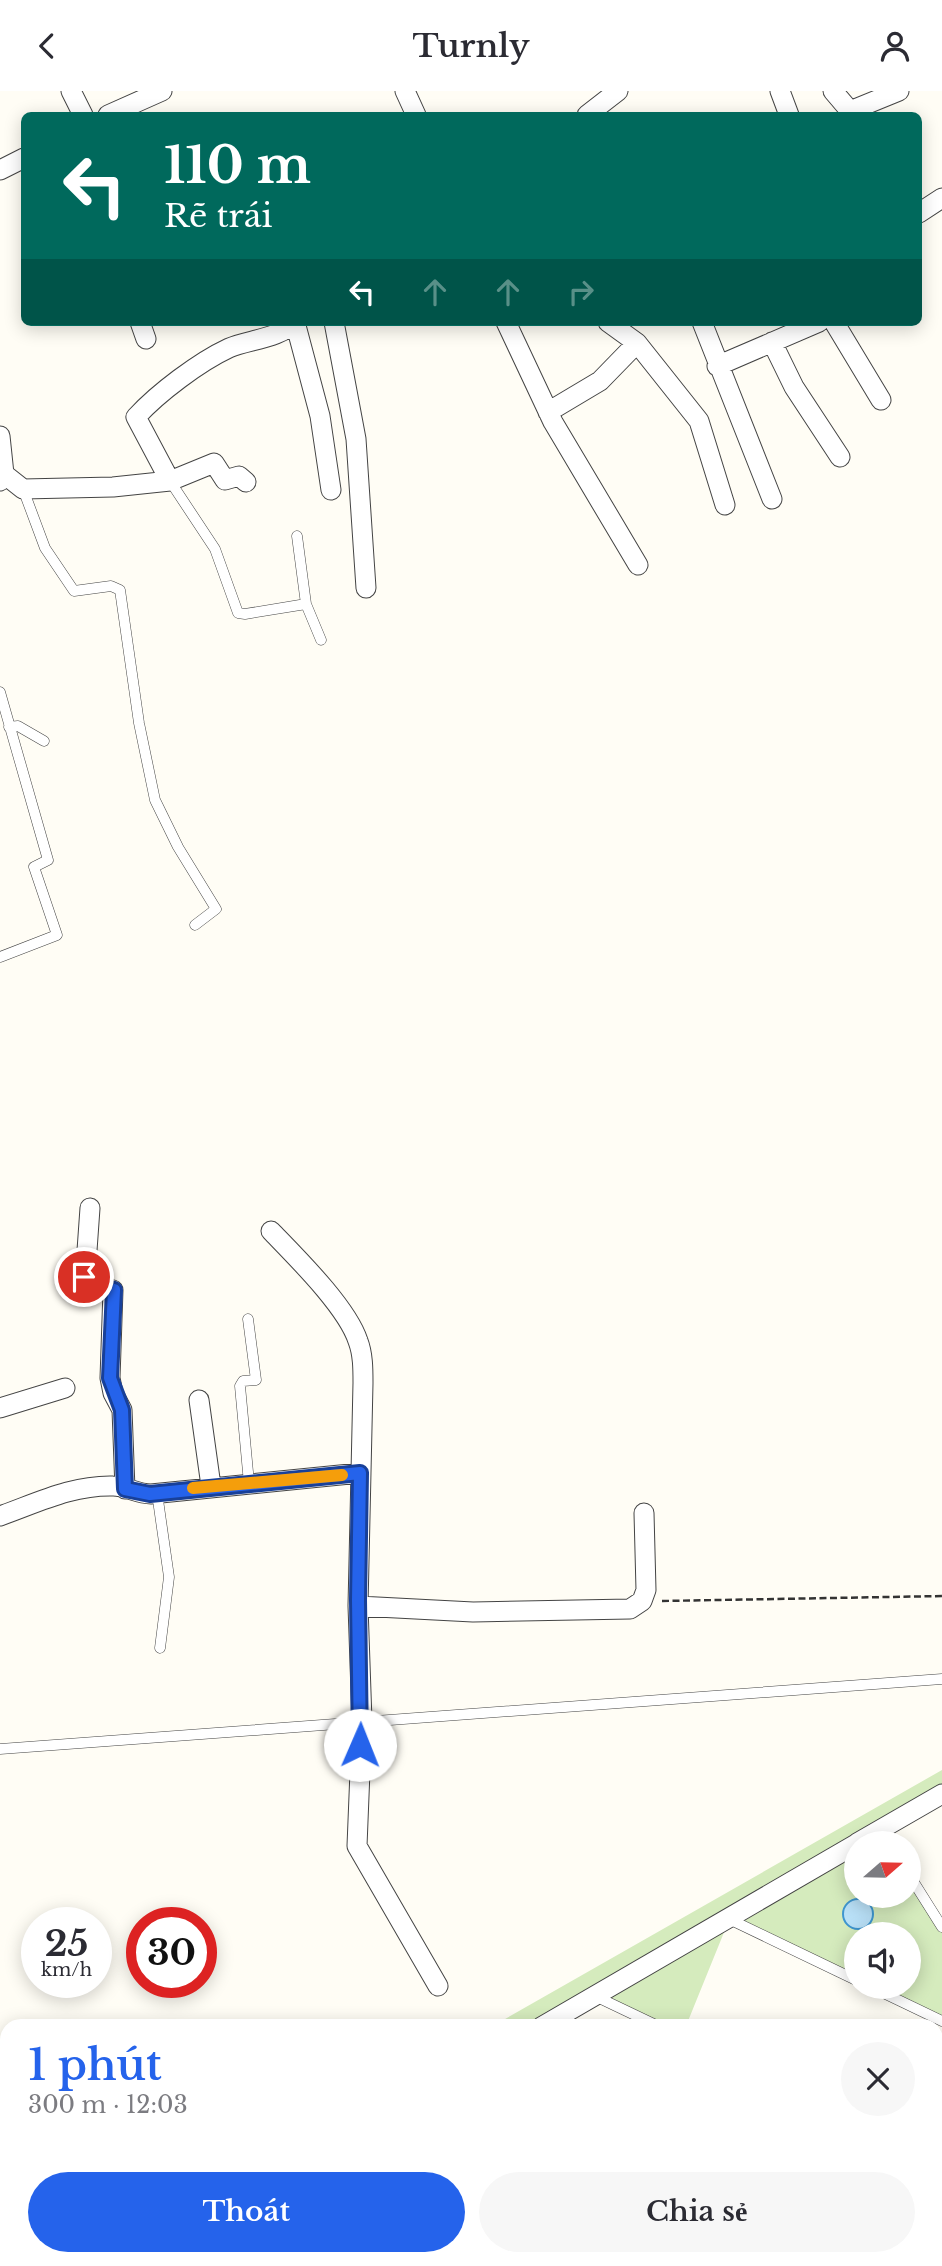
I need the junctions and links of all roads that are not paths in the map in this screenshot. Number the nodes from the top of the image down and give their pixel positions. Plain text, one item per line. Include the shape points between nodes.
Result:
1 (71, 91) edge
2 (162, 91) edge
3 (405, 91) edge
4 (618, 91) edge
5 (780, 91) edge
6 (833, 91) edge
7 (899, 91) edge
8 (82, 112) edge
9 (115, 112) edge
10 (414, 112) edge
11 (591, 112) edge
12 (788, 112) edge
13 (21, 160) edge
14 (0, 170) edge
15 (942, 198) edge
16 (922, 211) edge
17 (290, 326) edge
18 (296, 326) edge
19 (335, 326) edge
20 (508, 326) edge
21 (614, 326) edge
22 (703, 326) edge
23 (810, 326) edge
24 (836, 326) edge
25 (772, 342) junction
26 (637, 343) junction
27 (717, 366) junction
28 (881, 400) dead end
29 (548, 412) junction
30 (0, 436) edge
31 (840, 457) dead end
32 (2, 478) edge
33 (170, 481) junction
34 (246, 482) dead end
35 (23, 488) junction
36 (331, 490) dead end
37 (772, 499) dead end
38 (725, 505) dead end
39 (297, 537) dead end
40 (638, 565) dead end
41 (366, 588) dead end
42 (306, 604) junction
43 (321, 639) dead end
44 (0, 692) edge
45 (9, 727) junction
46 (44, 741) dead end
47 (195, 925) dead end
48 (0, 957) edge
49 (90, 1208) dead end
50 (271, 1231) dead end
51 (248, 1319) dead end
52 (65, 1388) dead end
53 (199, 1400) dead end
54 (0, 1408) edge
55 (360, 1473) junction
56 (249, 1483) junction
57 (211, 1486) junction
58 (125, 1489) junction
59 (157, 1493) junction
60 (644, 1513) dead end
61 (0, 1516) edge
62 (358, 1606) junction
63 (160, 1648) dead end
64 (942, 1679) edge
65 (362, 1721) junction
66 (0, 1749) edge
67 (942, 1794) edge
68 (892, 1831) edge
69 (844, 1850) edge
70 (921, 1894) edge
71 (729, 1919) junction
72 (942, 1927) edge
73 (844, 1974) edge
74 (438, 1986) dead end
75 (595, 1996) junction
76 (896, 1999) edge
77 (555, 2019) edge
78 (643, 2019) edge
79 (938, 2019) edge

1 - 8 street
2 - 9 street
3 - 10 street
4 - 11 street
5 - 12 street
6 - 7 street via 850,111
13 - 14 street
15 - 16 street
17 - 33 street via 204,361 136,417
18 - 36 street via 320,416
19 - 41 street via 356,439
20 - 29 street
21 - 26 street
22 - 27 street
23 - 25 street
24 - 28 street
25 - 27 street
25 - 31 street via 794,387
26 - 29 street via 600,381
26 - 38 street via 699,421
27 - 37 street
29 - 40 street
30 - 32 street
32 - 35 street
33 - 34 street via 214,463 225,480 239,476
33 - 35 street
33 - 42 lane via 215,549 238,613
35 - 47 lane via 45,548 74,590 111,586 120,590 155,800 216,909
39 - 42 lane
42 - 43 lane
44 - 45 lane
45 - 46 lane via 18,726
45 - 48 lane via 48,860 34,867 57,935
49 - 58 street via 85,1279 114,1290 110,1378 122,1410
50 - 55 street via 306,1267 358,1339 363,1383
51 - 56 lane via 256,1380 243,1381 240,1386
52 - 54 street
53 - 57 street
55 - 56 street
55 - 62 street
56 - 57 street
57 - 59 street
58 - 59 street
58 - 61 street via 112,1486 64,1493
59 - 63 lane via 169,1577
60 - 62 street via 647,1583 642,1601 630,1609 473,1612
62 - 65 street
64 - 65 lane
65 - 66 lane
65 - 74 street via 358,1850
67 - 68 street
69 - 71 street
70 - 72 lane
71 - 73 lane
71 - 75 street
75 - 77 street
75 - 78 lane
76 - 79 lane

